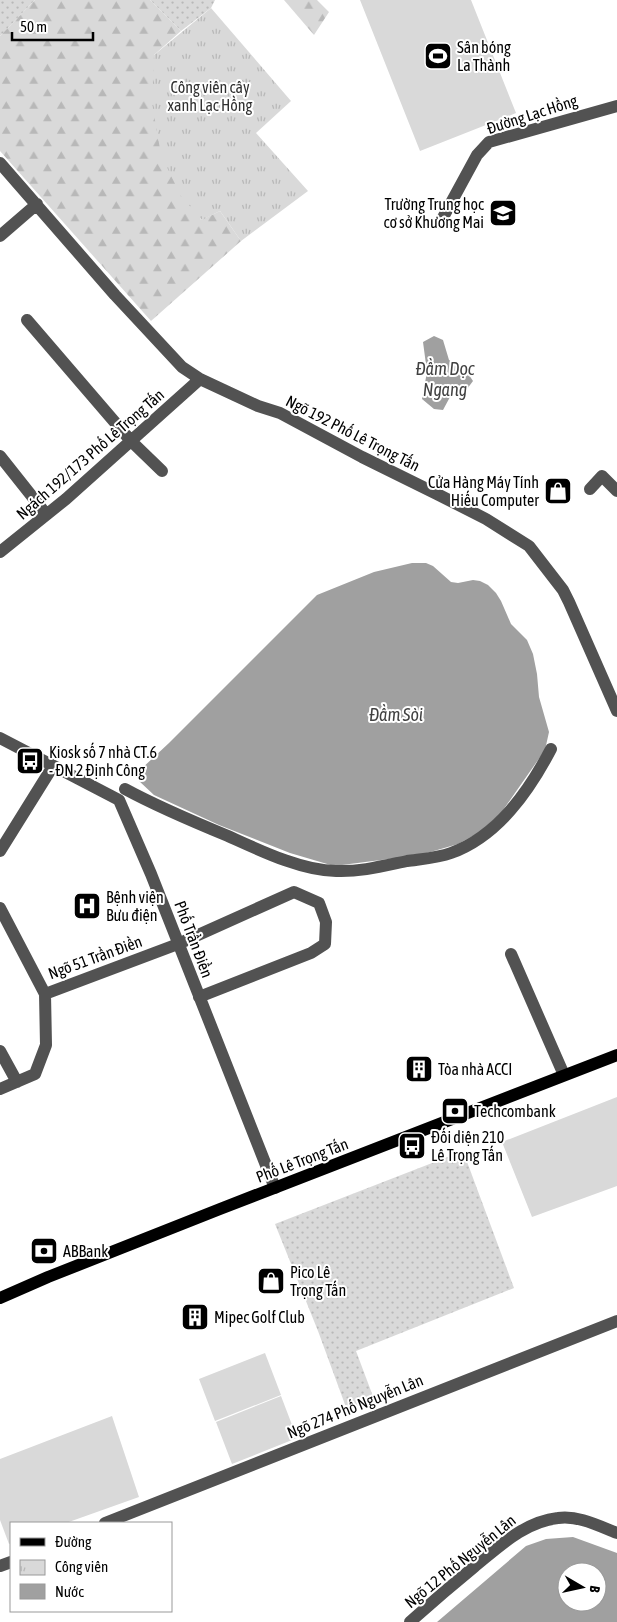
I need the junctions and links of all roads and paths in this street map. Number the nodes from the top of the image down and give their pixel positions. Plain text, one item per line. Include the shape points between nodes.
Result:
1 (617, 106) edge
2 (0, 163) edge
3 (37, 204) junction
4 (440, 223) dead end
5 (0, 236) edge
6 (27, 320) dead end
7 (200, 379) junction
8 (131, 441) junction
9 (0, 456) edge
10 (162, 471) dead end
11 (590, 489) dead end
12 (617, 491) edge
13 (46, 514) junction
14 (0, 552) edge
15 (617, 711) edge
16 (0, 738) edge
17 (551, 749) dead end
18 (53, 766) junction
19 (125, 789) dead end
20 (0, 851) edge
21 (0, 908) edge
22 (178, 944) junction
23 (511, 954) dead end
24 (45, 994) junction
25 (199, 997) junction
26 (0, 1051) edge
27 (617, 1055) edge
28 (564, 1075) junction
29 (17, 1082) junction
30 (0, 1089) edge
31 (275, 1188) junction
32 (0, 1298) edge
33 (617, 1321) edge
34 (108, 1522) edge
35 (617, 1533) edge
36 (410, 1622) edge

1 - 4 street, Đường Lạc Hồng via 489,142 477,155
2 - 3 street, Ngõ 192 Phố Lê Trọng Tấn
3 - 5 street
3 - 7 street, Ngõ 192 Phố Lê Trọng Tấn via 159,344 182,367
6 - 8 street
7 - 8 street, Ngách 192/173 Phố Lê Trọng Tấn
7 - 15 street, Ngõ 192 Phố Lê Trọng Tấn via 280,413 478,515 529,546 569,602
8 - 10 street
8 - 13 street, Ngách 192/173 Phố Lê Trọng Tấn
9 - 13 street
11 - 12 street via 602,476
13 - 14 street, Ngách 192/173 Phố Lê Trọng Tấn
16 - 18 street, Phố Trần Điền
17 - 19 street via 513,808 472,844 450,854 347,871 324,870 270,854
18 - 20 street
18 - 22 street, Phố Trần Điền via 119,800
21 - 24 street
22 - 24 street, Ngõ 51 Trần Điền
22 - 25 street, Phố Trần Điền
22 - 25 street, Ngõ 51 Trần Điền via 294,892 319,903 326,922 325,944 311,953
23 - 28 street
24 - 29 street via 46,1045 35,1074
25 - 31 street, Phố Trần Điền
26 - 29 street
27 - 28 main road, Phố Lê Trọng Tấn
28 - 31 main road, Phố Lê Trọng Tấn
29 - 30 street
31 - 32 main road, Phố Lê Trọng Tấn
33 - 34 street, Ngõ 274 Phố Nguyễn Lân
35 - 36 street, Ngõ 12 Phố Nguyễn Lân via 581,1520 560,1518 536,1523 500,1546

